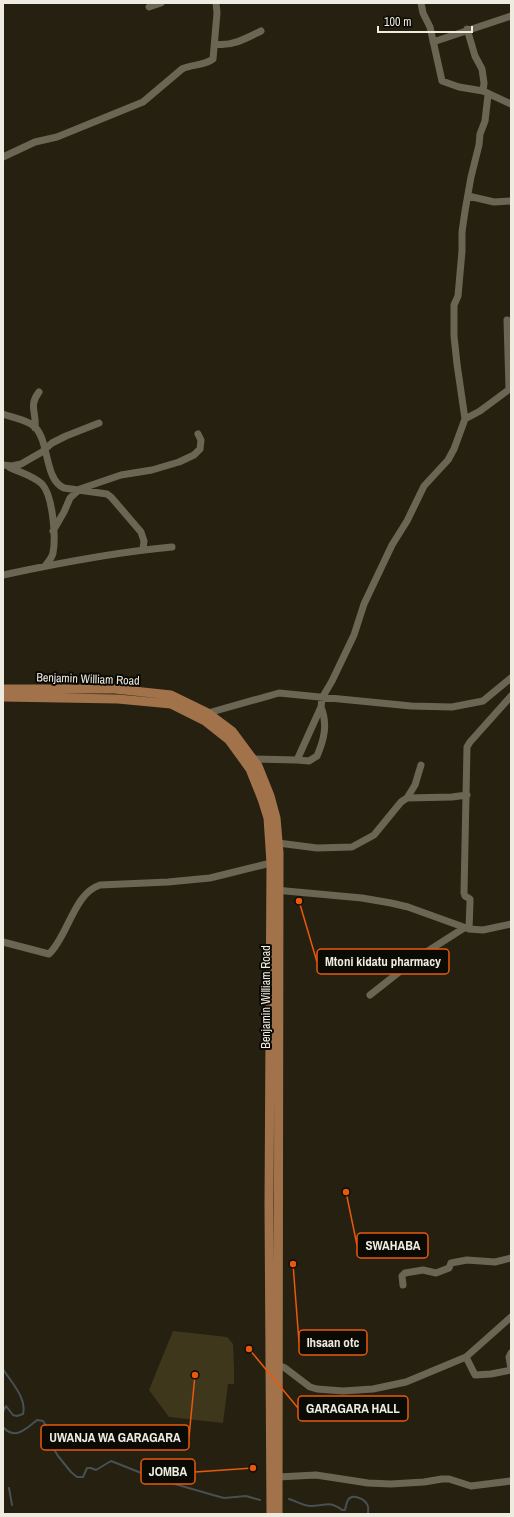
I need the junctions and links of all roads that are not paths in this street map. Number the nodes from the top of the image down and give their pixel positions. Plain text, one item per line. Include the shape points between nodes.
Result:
1 (161, 3) edge
2 (216, 3) edge
3 (421, 3) edge
4 (149, 7) dead end
5 (511, 16) edge
6 (467, 29) junction
7 (261, 31) dead end
8 (433, 42) junction
9 (215, 44) junction
10 (486, 93) junction
11 (511, 104) edge
12 (3, 157) edge
13 (468, 196) junction
14 (511, 201) edge
15 (507, 320) dead end
16 (510, 389) edge
17 (39, 392) dead end
18 (3, 414) edge
19 (465, 419) junction
20 (99, 423) dead end
21 (35, 428) junction
22 (198, 434) dead end
23 (45, 449) junction
24 (6, 466) edge
25 (77, 490) junction
26 (53, 531) junction
27 (172, 546) dead end
28 (143, 549) junction
29 (45, 566) junction
30 (3, 575) edge
31 (511, 678) edge
32 (503, 685) junction
33 (511, 687) edge
34 (3, 689) edge
35 (511, 696) edge
36 (3, 698) edge
37 (322, 698) junction
38 (321, 707) junction
39 (208, 713) junction
40 (297, 760) junction
41 (250, 762) junction
42 (421, 765) dead end
43 (467, 795) junction
44 (407, 798) junction
45 (278, 844) junction
46 (271, 863) junction
47 (274, 890) junction
48 (511, 924) edge
49 (466, 929) junction
50 (3, 942) edge
51 (370, 995) dead end
52 (511, 1258) edge
53 (403, 1285) dead end
54 (510, 1320) edge
55 (511, 1353) edge
56 (466, 1357) junction
57 (278, 1364) junction
58 (511, 1370) edge
59 (278, 1477) junction
60 (511, 1481) edge
61 (271, 1514) edge
62 (278, 1514) edge

1 - 4 street
2 - 9 street
3 - 8 street
5 - 6 street
6 - 8 street
6 - 10 street via 482,69
7 - 9 street via 236,42
8 - 10 street via 442,81
9 - 12 street via 213,59 208,63 182,69 143,102 57,137 34,142
10 - 11 street
10 - 13 street via 485,121 480,134
13 - 14 street via 494,202
13 - 19 street via 462,232 458,296 454,305 458,378
15 - 16 street
16 - 19 street
17 - 21 street via 33,401
18 - 21 street
19 - 37 street via 448,460 424,486 407,522 392,545 364,604 354,635
20 - 23 street via 66,436
21 - 23 street
22 - 25 street via 200,449 186,460 152,470 121,475
23 - 24 street via 21,464
23 - 25 street via 56,483 64,488
24 - 26 street via 43,485 52,508
25 - 26 street
25 - 28 street via 111,497 141,532
26 - 29 street via 53,553
27 - 28 street
28 - 29 street
29 - 30 street
31 - 32 street
32 - 33 street
32 - 37 street via 484,701 452,707
34 - 39 main road, Benjamin William Road via 115,689 171,695
35 - 43 street via 467,747
36 - 41 main road, Benjamin William Road via 118,699 171,704 205,721 229,740
37 - 38 street
37 - 39 street via 274,694
38 - 40 street
38 - 40 street via 325,734 317,756 309,760
39 - 41 main road, Benjamin William Road via 232,731
40 - 41 street
41 - 45 main road, Benjamin William Road via 258,766 270,796 276,818
41 - 46 main road, Benjamin William Road via 268,818
42 - 44 street via 415,785
43 - 44 street
43 - 49 street via 463,866 464,893 470,902
44 - 45 street via 374,835 352,847 317,848
45 - 47 main road, Benjamin William Road
46 - 47 main road, Benjamin William Road
46 - 50 street via 210,878 100,885 91,889 85,896 60,941 49,954
47 - 49 street via 362,898 397,904
47 - 57 main road, Benjamin William Road
47 - 61 main road, Benjamin William Road via 269,1205
48 - 49 street via 483,930
49 - 51 street via 417,958
52 - 53 street via 495,1262 467,1260 451,1263 448,1268 436,1273 423,1270 404,1273
54 - 56 street
55 - 58 street
56 - 57 street via 406,1382 343,1390 313,1389
56 - 58 street via 475,1375
57 - 59 main road, Benjamin William Road
59 - 60 street via 316,1475 391,1484 449,1479 471,1486
59 - 62 main road, Benjamin William Road

